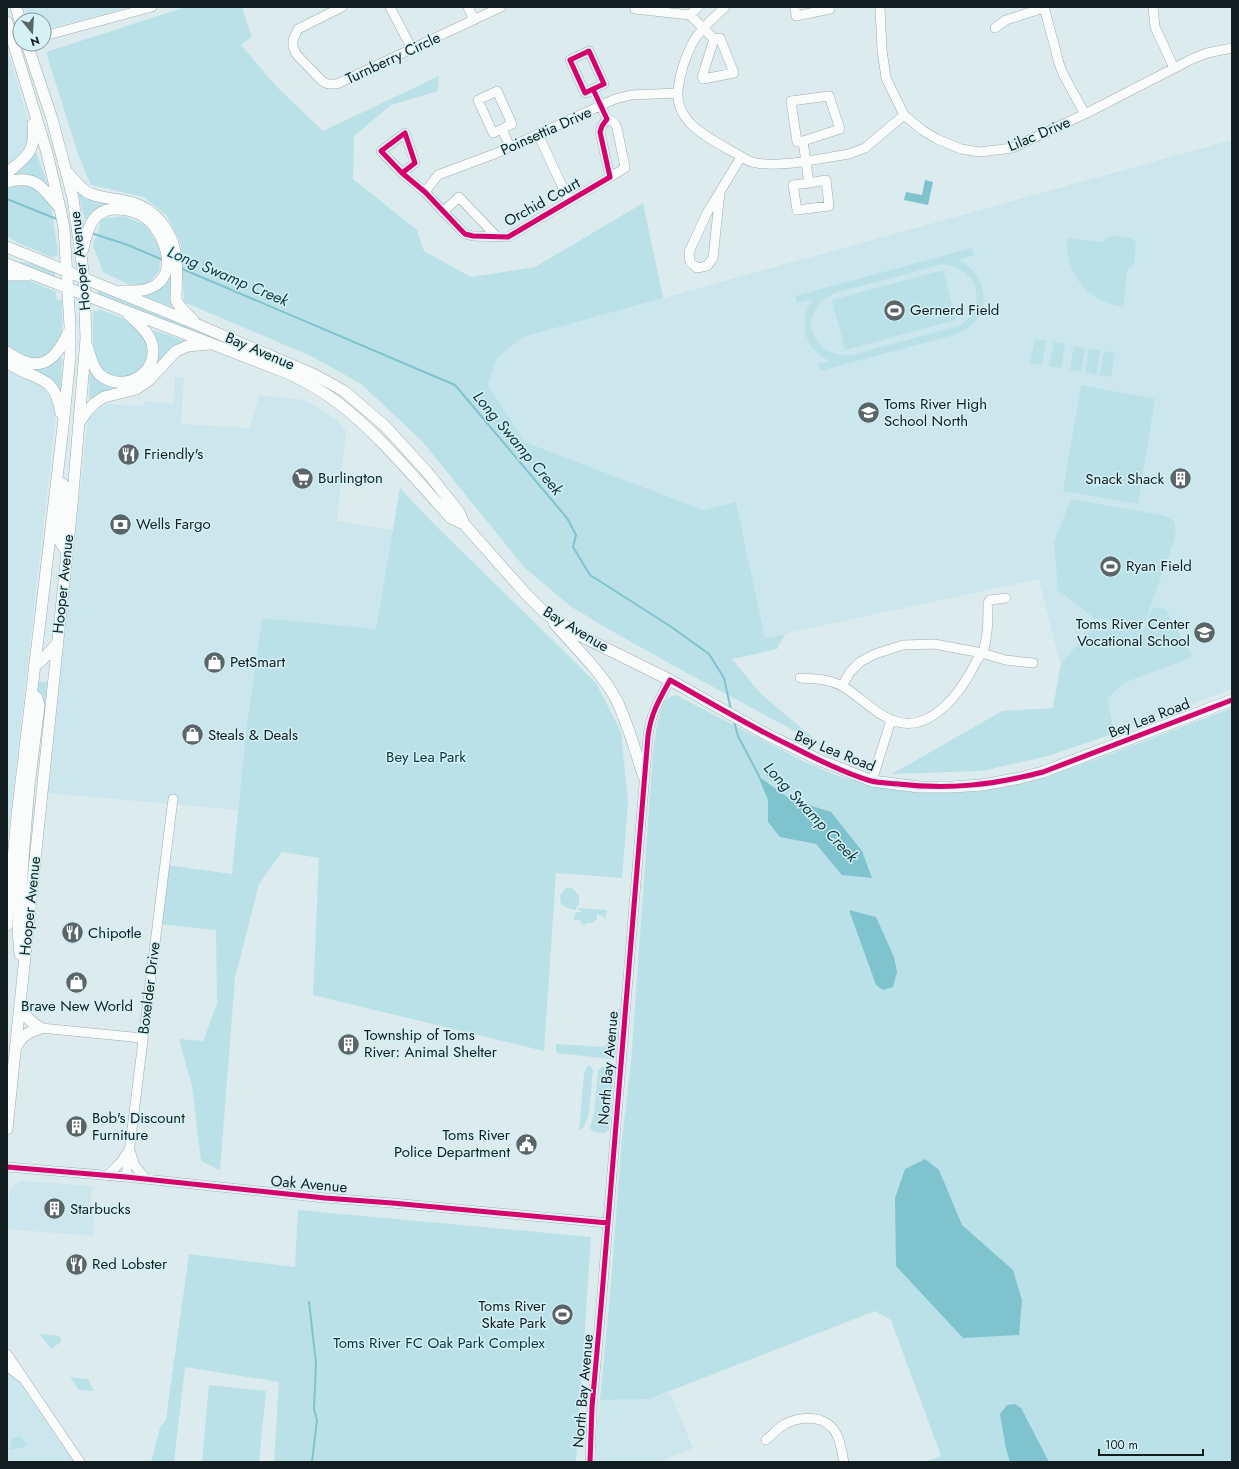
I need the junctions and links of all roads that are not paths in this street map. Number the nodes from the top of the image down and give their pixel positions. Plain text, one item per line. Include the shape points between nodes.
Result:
1 (152, 7) edge
2 (342, 7) edge
3 (390, 7) edge
4 (468, 7) edge
5 (501, 7) edge
6 (635, 7) edge
7 (698, 7) edge
8 (725, 7) edge
9 (794, 7) edge
10 (830, 7) edge
11 (880, 7) edge
12 (1153, 7) edge
13 (1044, 8) edge
14 (690, 15) junction
15 (474, 20) junction
16 (7, 22) edge
17 (995, 28) dead end
18 (704, 29) junction
19 (52, 34) edge
20 (714, 39) junction
21 (1232, 48) edge
22 (412, 49) junction
23 (30, 52) edge
24 (1174, 68) junction
25 (593, 89) junction
26 (678, 93) junction
27 (31, 105) junction
28 (601, 106) junction
29 (1085, 114) junction
30 (904, 115) junction
31 (607, 119) junction
32 (502, 129) junction
33 (538, 134) junction
34 (803, 141) junction
35 (510, 147) junction
36 (741, 157) junction
37 (806, 160) junction
38 (66, 171) junction
39 (7, 173) edge
40 (402, 173) dead end
41 (610, 177) junction
42 (7, 182) edge
43 (809, 183) junction
44 (425, 192) junction
45 (720, 192) junction
46 (569, 201) junction
47 (61, 210) junction
48 (444, 212) junction
49 (82, 229) junction
50 (497, 237) junction
51 (7, 238) edge
52 (7, 248) edge
53 (22, 252) junction
54 (7, 264) edge
55 (171, 264) junction
56 (67, 270) junction
57 (7, 275) edge
58 (35, 275) junction
59 (84, 278) junction
60 (68, 288) junction
61 (116, 291) junction
62 (85, 295) junction
63 (126, 311) junction
64 (196, 324) junction
65 (70, 326) junction
66 (86, 340) junction
67 (212, 344) junction
68 (7, 352) edge
69 (7, 362) edge
70 (80, 421) junction
71 (63, 427) junction
72 (59, 455) junction
73 (464, 524) junction
74 (66, 551) junction
75 (1006, 598) dead end
76 (546, 614) junction
77 (56, 645) junction
78 (982, 653) junction
79 (1033, 663) dead end
80 (34, 666) junction
81 (800, 678) dead end
82 (670, 680) junction
83 (842, 686) junction
84 (31, 693) junction
85 (1232, 700) edge
86 (891, 720) junction
87 (644, 777) junction
88 (872, 781) junction
89 (173, 799) dead end
90 (7, 924) edge
91 (22, 976) junction
92 (20, 1002) junction
93 (41, 1028) junction
94 (142, 1038) junction
95 (15, 1049) junction
96 (7, 1129) edge
97 (130, 1150) junction
98 (7, 1167) edge
99 (107, 1176) junction
100 (126, 1178) junction
101 (146, 1180) junction
102 (608, 1223) junction
103 (7, 1354) edge
104 (7, 1365) edge
105 (21, 1376) junction
106 (766, 1440) dead end
107 (80, 1462) edge
108 (590, 1462) edge
109 (844, 1462) edge

1 - 19 street
2 - 22 street, Turnberry Circle via 298,29 293,40 296,54 322,81 337,84
3 - 22 street
4 - 15 street
5 - 15 street, Turnberry Circle
6 - 14 street
7 - 14 street
8 - 18 street
9 - 10 street via 796,16
11 - 30 street, Lilac Drive via 886,78
12 - 24 street via 1155,27
13 - 17 street via 1006,20
13 - 29 street via 1063,74
14 - 18 street
15 - 22 street, Turnberry Circle
16 - 27 main road, Hooper Avenue
18 - 20 street
18 - 26 street via 688,52 677,86
20 - 20 street via 702,77 703,79 734,73 720,38
21 - 24 street, Lilac Drive via 1207,53
23 - 38 main road, Hooper Avenue
24 - 29 street, Lilac Drive
25 - 25 street via 585,93 570,60 589,51 604,84
25 - 28 street, Orchid Court
26 - 28 street, Poinsettia Drive via 631,95
26 - 36 street via 680,108 690,124
27 - 39 main road via 35,136 32,145 28,155
27 - 47 main road, Hooper Avenue via 52,171
28 - 31 street, Orchid Court
28 - 33 street, Poinsettia Drive
29 - 30 street, Lilac Drive via 1012,148 980,152 961,149 938,139
30 - 37 street via 861,150
31 - 41 street via 600,132
31 - 41 street, Orchid Court via 614,122 617,128 625,167
32 - 32 street via 493,133 478,100 497,91 512,124
32 - 35 street
33 - 35 street, Poinsettia Drive
33 - 46 street
34 - 34 street via 796,142 791,101 830,96 840,129
34 - 37 street
35 - 44 street, Poinsettia Drive via 438,175
36 - 37 street via 765,165
36 - 45 street
37 - 43 street
38 - 49 main road, Hooper Avenue
38 - 55 main road via 91,194 134,203 157,218 172,239 176,253
40 - 44 street, Orchid Court
41 - 46 street, Orchid Court
42 - 47 main road via 27,179 34,181
43 - 43 street via 794,185 797,210 829,206 826,180
44 - 48 street, Orchid Court
45 - 45 street via 689,252 690,262 697,268 707,266 713,258
46 - 50 street, Orchid Court via 508,237
47 - 56 main road, Hooper Avenue
48 - 50 street, Orchid Court via 465,234
48 - 50 street, Orchid Court via 459,197
49 - 55 main road via 98,214 107,210 125,209 145,218 156,229
49 - 59 main road, Hooper Avenue
51 - 53 main road
52 - 53 main road
53 - 56 main road, Bay Avenue
54 - 58 main road, Bay Avenue
55 - 61 main road via 158,282 150,288 139,291
55 - 64 main road via 176,300
56 - 59 main road, Bay Avenue
56 - 60 main road, Hooper Avenue
57 - 58 main road
58 - 60 main road, Bay Avenue
59 - 61 main road, Bay Avenue
59 - 62 main road, Hooper Avenue
60 - 62 main road, Bay Avenue
60 - 65 main road, Hooper Avenue
61 - 64 main road, Bay Avenue
62 - 63 main road, Bay Avenue
62 - 66 main road, Hooper Avenue
63 - 66 main road via 144,329 152,344 149,367 141,376 123,383 106,378 94,365
63 - 67 main road, Bay Avenue
64 - 73 main road, Bay Avenue via 315,375 344,391 396,437 459,512
65 - 68 main road via 62,346 48,360 31,364
65 - 71 main road, Hooper Avenue via 70,357
66 - 70 main road, Hooper Avenue
67 - 70 main road via 188,346 176,351 149,380 136,388 104,397 86,411
67 - 73 main road, Bay Avenue via 290,374 314,386 338,403 383,444 451,518
69 - 71 main road via 41,378 50,386 57,395
70 - 74 main road, Hooper Avenue
71 - 72 main road, Hooper Avenue
72 - 74 main road via 65,467 59,533
72 - 80 main road, Hooper Avenue
73 - 76 main road, Bay Avenue
74 - 77 main road, Hooper Avenue
75 - 78 street via 990,600 988,603 988,628
76 - 82 main road, Bay Avenue via 581,636
76 - 87 main road via 615,698
77 - 80 main road
77 - 91 main road, Hooper Avenue via 46,763
78 - 79 street via 1006,660
78 - 83 street via 934,644 903,645 860,662
78 - 86 street via 969,676 933,716 911,724
80 - 84 main road, Hooper Avenue
81 - 83 street via 828,681
82 - 87 street, North Bay Avenue via 650,720
82 - 88 main road, Bey Lea Road via 819,760
83 - 86 street
84 - 90 main road, Hooper Avenue
84 - 91 main road via 37,698 39,706 28,785 18,930
85 - 88 main road, Bey Lea Road via 1043,772 1020,778 982,785 951,787
86 - 88 street
87 - 102 street, North Bay Avenue
89 - 94 street, Boxelder Drive
91 - 92 main road, Hooper Avenue
92 - 93 main road via 31,1022
92 - 95 main road, Hooper Avenue
93 - 94 street
93 - 95 main road via 29,1032 20,1039
94 - 97 street, Boxelder Drive
95 - 96 main road, Hooper Avenue
97 - 99 street
97 - 100 street, Boxelder Drive
97 - 101 street via 135,1166
98 - 99 street, Oak Avenue
99 - 100 street, Oak Avenue
100 - 101 street, Oak Avenue
101 - 102 street, Oak Avenue
102 - 108 street, North Bay Avenue via 592,1407
103 - 105 street
104 - 105 main road
105 - 107 street
106 - 109 street via 785,1424 811,1417 830,1426 837,1435

